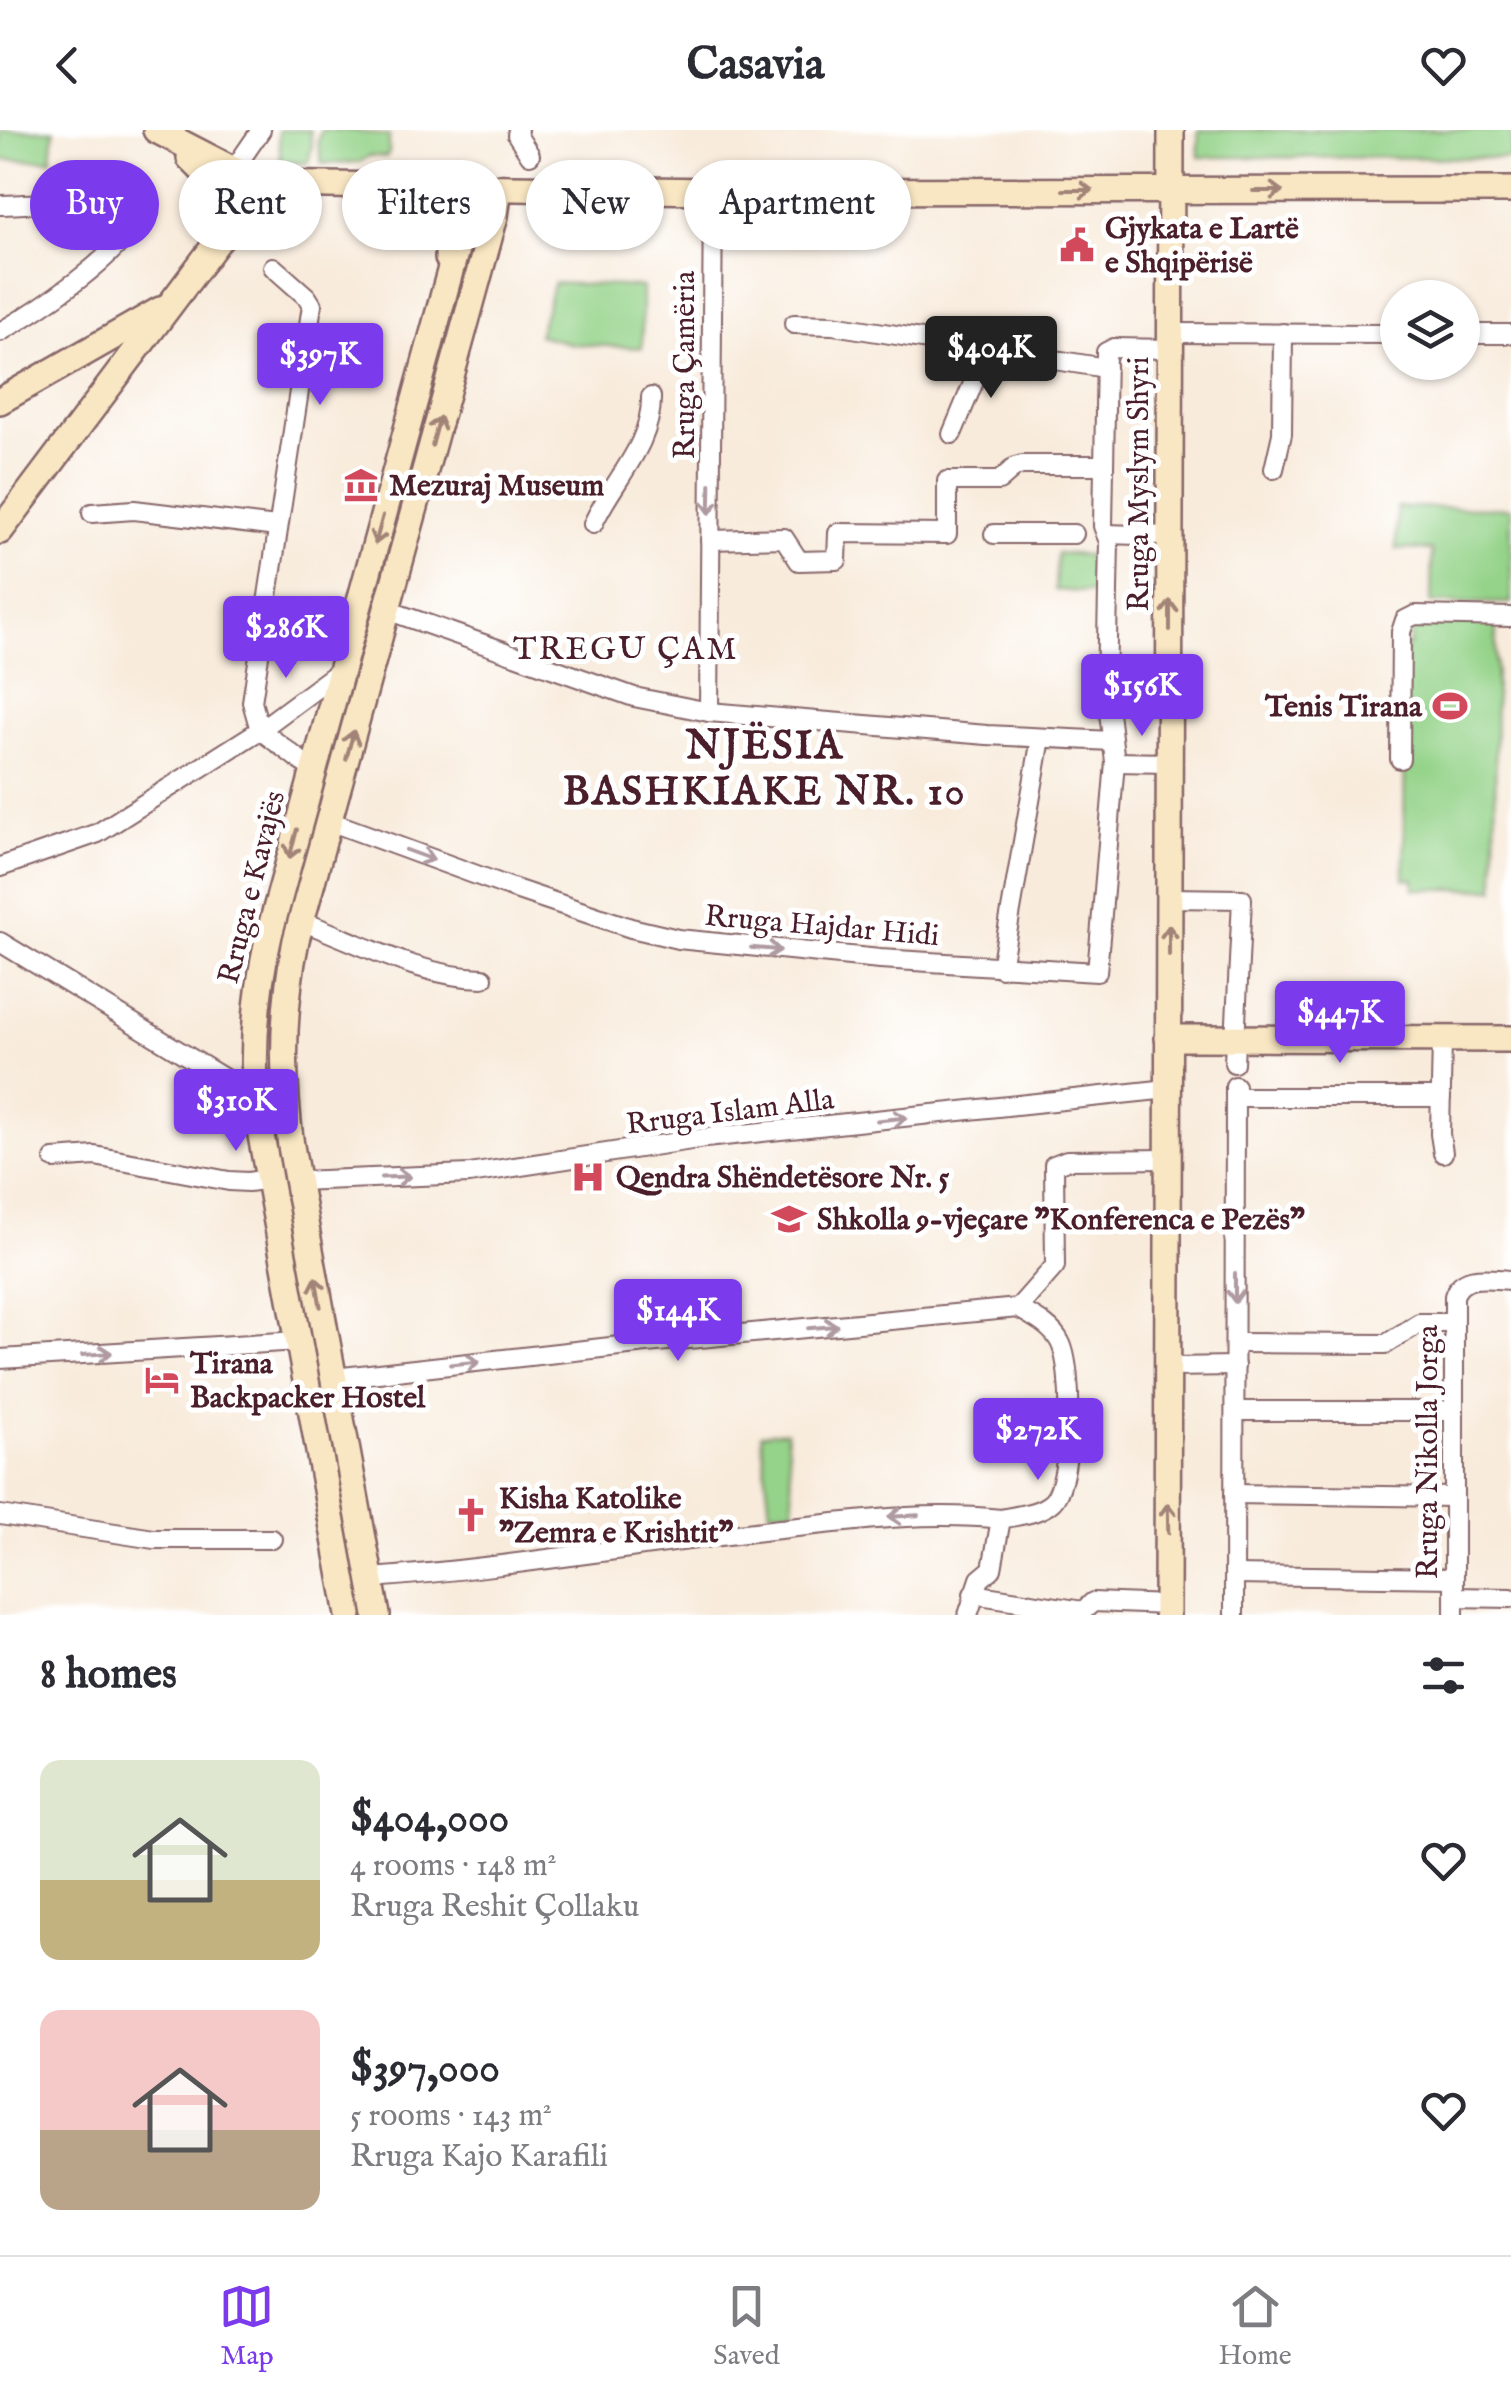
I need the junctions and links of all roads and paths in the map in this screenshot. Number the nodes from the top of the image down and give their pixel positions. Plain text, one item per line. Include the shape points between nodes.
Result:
1 (261, 130) edge
2 (518, 130) edge
3 (1171, 130) edge
4 (158, 131) edge
5 (530, 155) dead end
6 (241, 159) dead end
7 (192, 160) edge
8 (214, 160) edge
9 (506, 187) edge
10 (684, 190) edge
11 (1171, 190) junction
12 (1511, 190) edge
13 (911, 191) edge
14 (0, 206) edge
15 (210, 250) edge
16 (446, 250) edge
17 (461, 250) edge
18 (486, 250) edge
19 (712, 250) edge
20 (273, 267) dead end
21 (447, 283) junction
22 (168, 305) junction
23 (794, 324) dead end
24 (0, 332) edge
25 (1282, 334) junction
26 (1380, 334) edge
27 (1480, 334) edge
28 (1511, 334) edge
29 (1171, 341) junction
30 (92, 349) junction
31 (987, 350) junction
32 (1106, 368) junction
33 (112, 381) junction
34 (651, 397) dead end
35 (1, 399) edge
36 (952, 434) dead end
37 (1104, 465) junction
38 (1274, 469) dead end
39 (92, 513) dead end
40 (593, 524) dead end
41 (278, 527) junction
42 (0, 531) edge
43 (994, 534) dead end
44 (1074, 534) dead end
45 (1106, 534) junction
46 (1170, 536) junction
47 (710, 540) junction
48 (387, 610) junction
49 (1511, 617) edge
50 (341, 670) junction
51 (369, 677) junction
52 (709, 712) junction
53 (260, 730) junction
54 (1041, 738) junction
55 (1112, 742) junction
56 (1400, 760) dead end
57 (1115, 762) junction
58 (1169, 763) junction
59 (313, 770) junction
60 (329, 821) junction
61 (2, 868) edge
62 (1169, 898) junction
63 (302, 921) junction
64 (1, 940) edge
65 (1001, 968) junction
66 (483, 978) dead end
67 (1168, 1038) junction
68 (1442, 1038) junction
69 (1511, 1039) edge
70 (1236, 1051) junction
71 (1168, 1089) junction
72 (255, 1092) junction
73 (284, 1094) junction
74 (1441, 1097) junction
75 (1443, 1152) dead end
76 (54, 1159) dead end
77 (1168, 1159) junction
78 (269, 1179) junction
79 (298, 1182) junction
80 (1511, 1280) edge
81 (1018, 1308) junction
82 (1454, 1323) junction
83 (299, 1341) junction
84 (1234, 1343) junction
85 (0, 1359) edge
86 (1168, 1366) junction
87 (1235, 1366) junction
88 (334, 1378) junction
89 (1235, 1411) junction
90 (1454, 1412) junction
91 (1234, 1494) junction
92 (1454, 1497) junction
93 (0, 1515) edge
94 (1001, 1519) junction
95 (272, 1539) dead end
96 (1235, 1575) junction
97 (370, 1578) junction
98 (1454, 1578) junction
99 (973, 1594) junction
100 (1511, 1598) edge
101 (1454, 1606) edge
102 (1167, 1610) edge
103 (349, 1615) edge
104 (377, 1615) edge
105 (968, 1615) edge
106 (1234, 1615) edge

1 - 6 street
2 - 5 street
3 - 11 main road, Rruga Myslym Shyri
4 - 7 main road
4 - 8 main road
9 - 10 main road
11 -> 12 main road
13 -> 11 main road
11 - 29 main road, Rruga Myslym Shyri
14 - 24 street via 103,204 131,212 136,220 90,268
15 - 22 main road
16 - 21 main road
17 - 21 main road, Rruga e Kavajës
48 -> 18 main road, Rruga e Kavajës
19 -> 47 street, Rruga Çamëria
20 - 41 street via 312,305
21 -> 50 main road, Rruga e Kavajës
22 - 30 main road
22 - 33 main road
23 - 31 street
25 - 26 street
25 - 29 street
25 - 38 street via 1282,434
27 - 28 street
29 - 32 street via 1109,349
29 - 46 main road, Rruga Myslym Shyri
30 - 33 main road via 114,357
30 - 35 main road
31 - 32 street
31 - 36 street
32 - 37 street, Rruga Hajdar Hidi
33 - 42 main road
34 - 40 street, Rruga Çamëria via 648,430
37 - 45 street, Rruga Hajdar Hidi
37 - 47 street via 1022,465 999,481 947,482 947,534 838,533 837,560 799,561 784,538
39 - 41 street via 134,510
41 - 53 street via 252,702
43 - 44 street
45 - 46 street
45 - 55 street, Rruga Hajdar Hidi
58 -> 46 main road, Rruga Myslym Shyri
47 - 52 street, Rruga Çamëria
48 - 51 main road, Rruga e Kavajës
48 - 52 street via 634,698
49 - 56 street via 1405,620
50 - 51 main road
50 - 53 street
50 - 59 main road, Rruga e Kavajës
60 -> 51 main road, Rruga e Kavajës
52 - 54 street
53 - 59 street
53 - 61 street via 98,833
54 - 55 street
54 - 65 street
55 - 57 street, Rruga Hajdar Hidi
57 - 58 street
57 - 65 street, Rruga Hajdar Hidi via 1097,972
58 - 62 main road, Rruga Myslym Shyri
59 -> 72 main road, Rruga e Kavajës via 262,969
60 - 63 main road, Rruga e Kavajës
60 -> 65 street, Rruga Hajdar Hidi via 678,939
67 -> 62 main road, Rruga Myslym Shyri
62 - 70 street via 1242,899
63 - 66 street via 444,976
63 - 73 main road, Rruga e Kavajës via 286,1002
64 - 72 street
67 - 70 main road
67 - 71 main road, Rruga Myslym Shyri
68 - 69 main road
68 - 70 main road
68 - 74 street
71 - 77 main road, Rruga Myslym Shyri
79 -> 71 street, Rruga Islam Alla via 469,1174 705,1138
72 - 73 main road
72 - 78 main road, Rruga e Kavajës
73 - 79 main road, Rruga e Kavajës
74 - 75 street
74 -> 84 street via 1235,1091
76 - 78 street via 95,1156 228,1180
77 - 81 street via 1054,1165 1055,1266
77 - 86 main road, Rruga Myslym Shyri
78 - 83 main road, Rruga e Kavajës
88 -> 79 main road, Rruga e Kavajës
80 - 82 street, Rruga Nikolla Jorga via 1461,1283
88 -> 81 street
81 - 94 street via 1062,1344 1067,1454 1063,1487 1052,1503
82 - 84 street via 1420,1323 1386,1344
82 - 90 street, Rruga Nikolla Jorga
85 -> 83 street
83 - 103 main road, Rruga e Kavajës
84 - 87 street
86 - 87 street
102 -> 86 main road, Rruga Myslym Shyri
87 - 89 street
88 - 97 main road, Rruga e Kavajës
89 - 90 street
89 - 91 street
90 - 92 street, Rruga Nikolla Jorga
91 - 92 street
91 - 96 street
92 - 98 street, Rruga Nikolla Jorga
93 - 95 street via 154,1539
94 -> 97 street via 894,1516
94 - 99 street via 992,1569
96 - 98 street
96 - 106 street
97 - 104 main road, Rruga e Kavajës
98 - 101 street, Rruga Nikolla Jorga
99 - 102 street, Rruga Myslym Shyri via 1084,1612 1093,1602
99 - 105 street
100 - 101 street

